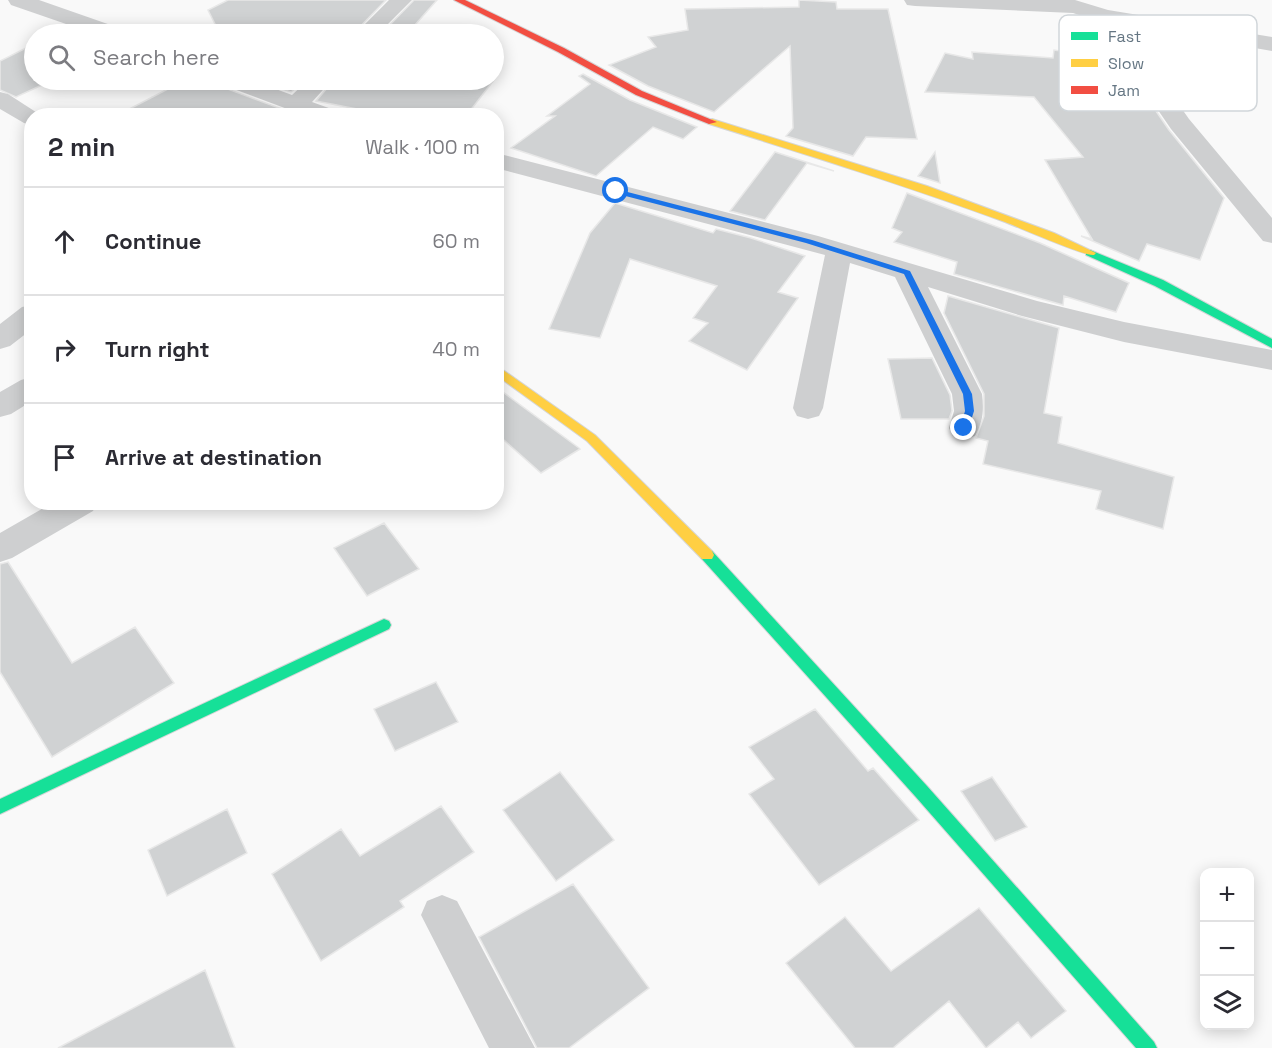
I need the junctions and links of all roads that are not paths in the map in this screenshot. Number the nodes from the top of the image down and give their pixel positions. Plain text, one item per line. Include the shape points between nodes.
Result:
1 (19, 0) edge
2 (400, 0) edge
3 (458, 0) edge
4 (915, 0) edge
5 (1062, 3) edge
6 (1102, 15) edge
7 (86, 24) edge
8 (376, 24) edge
9 (1257, 41) edge
10 (1272, 44) edge
11 (256, 90) edge
12 (318, 90) edge
13 (0, 99) edge
14 (301, 108) edge
15 (312, 108) edge
16 (1171, 111) edge
17 (24, 113) edge
18 (504, 162) edge
19 (1272, 235) edge
20 (839, 251) junction
21 (907, 273) junction
22 (24, 320) edge
23 (0, 339) edge
24 (1272, 344) edge
25 (1272, 360) edge
26 (504, 375) edge
27 (808, 408) dead end
28 (964, 428) dead end
29 (68, 510) edge
30 (0, 549) edge
31 (384, 625) dead end
32 (0, 807) edge
33 (442, 915) dead end
34 (513, 1048) edge
35 (1148, 1048) edge

1 - 7 street
2 - 8 street
3 - 24 street via 639,93 725,127 913,184 1050,235 1159,283
4 - 5 street
5 - 6 street
9 - 10 street
11 - 14 street
12 - 15 street
13 - 17 street
16 - 19 street
18 - 20 street
20 - 21 street
20 - 27 street
21 - 25 street via 1124,332
21 - 28 street via 968,394
22 - 23 street
26 - 35 street via 591,438 688,534
29 - 30 street
31 - 32 street
33 - 34 street

